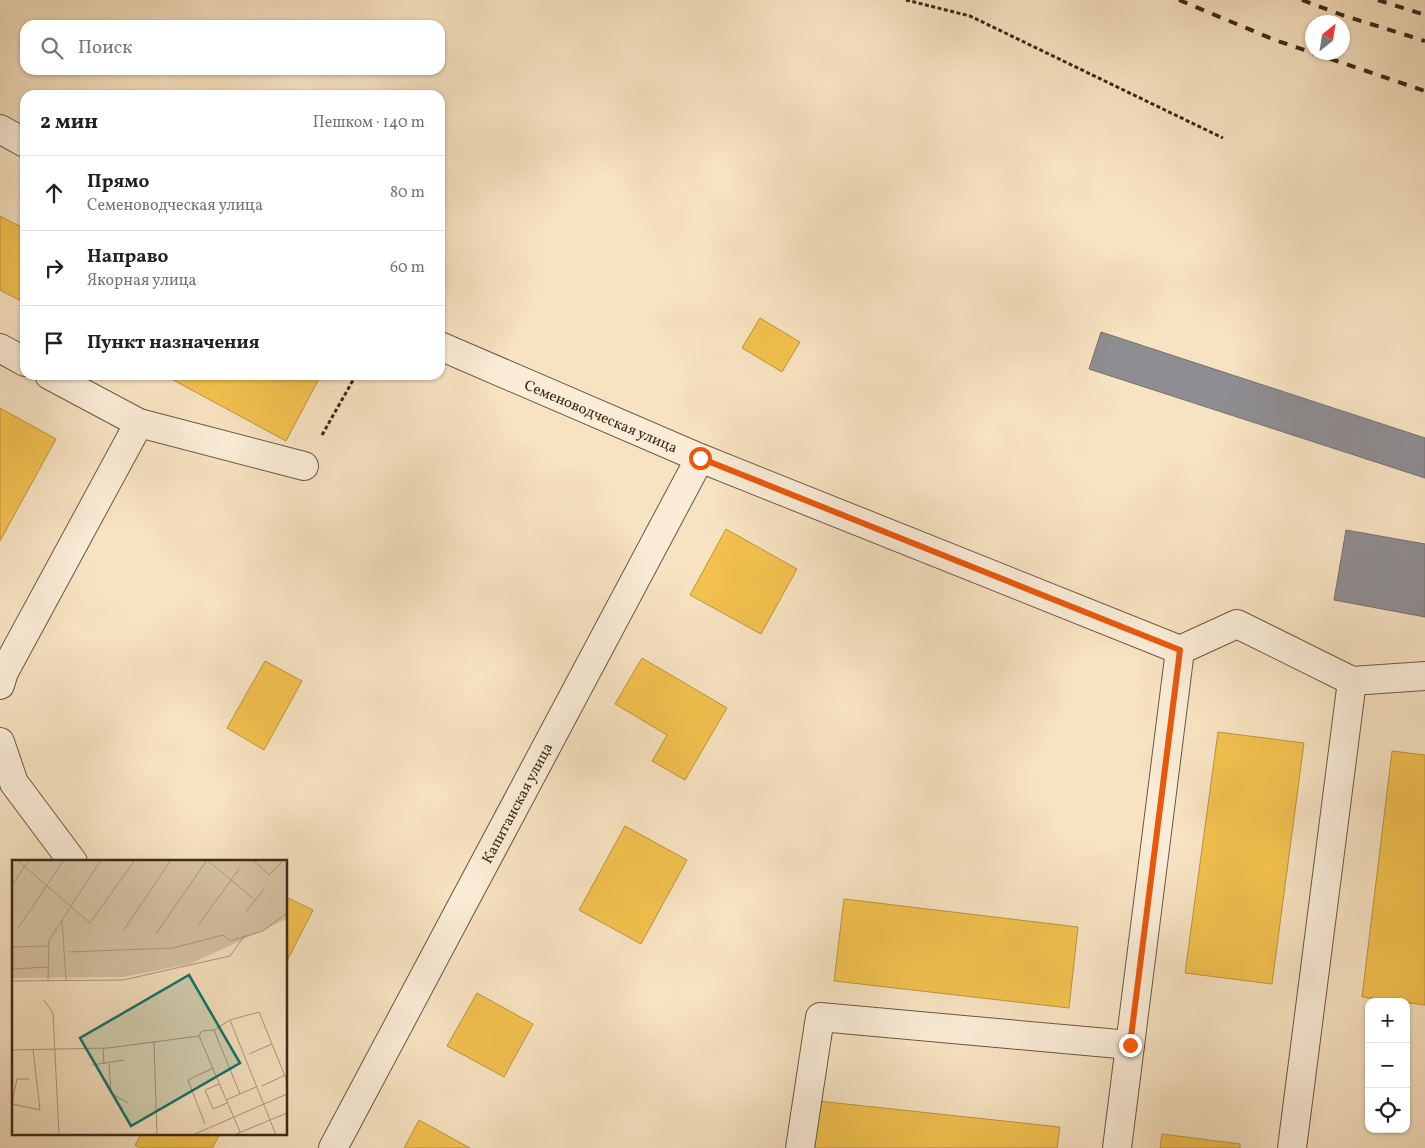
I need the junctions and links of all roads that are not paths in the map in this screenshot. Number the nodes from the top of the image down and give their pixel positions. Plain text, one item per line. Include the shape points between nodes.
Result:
1 (0, 129) edge
2 (20, 140) edge
3 (0, 348) edge
4 (445, 348) edge
5 (20, 359) edge
6 (71, 380) edge
7 (89, 384) edge
8 (139, 423) junction
9 (700, 458) junction
10 (304, 466) road end
11 (1180, 650) junction
12 (1425, 676) edge
13 (1352, 681) junction
14 (0, 685) edge
15 (0, 742) edge
16 (72, 860) edge
17 (1130, 1045) junction
18 (333, 1148) edge
19 (800, 1148) edge
20 (1117, 1148) edge
21 (1292, 1148) edge

1 - 2 street
3 - 5 street
4 - 9 street, Семеноводческая улица
6 - 7 street
7 - 8 street
8 - 10 street
8 - 14 street via 4,672
9 - 11 street, Семеноводческая улица
9 - 18 street, Капитанская улица
11 - 13 street via 1237,624
11 - 17 street
12 - 13 street
13 - 21 street
15 - 16 street via 14,783
17 - 19 street via 820,1017
17 - 20 street

